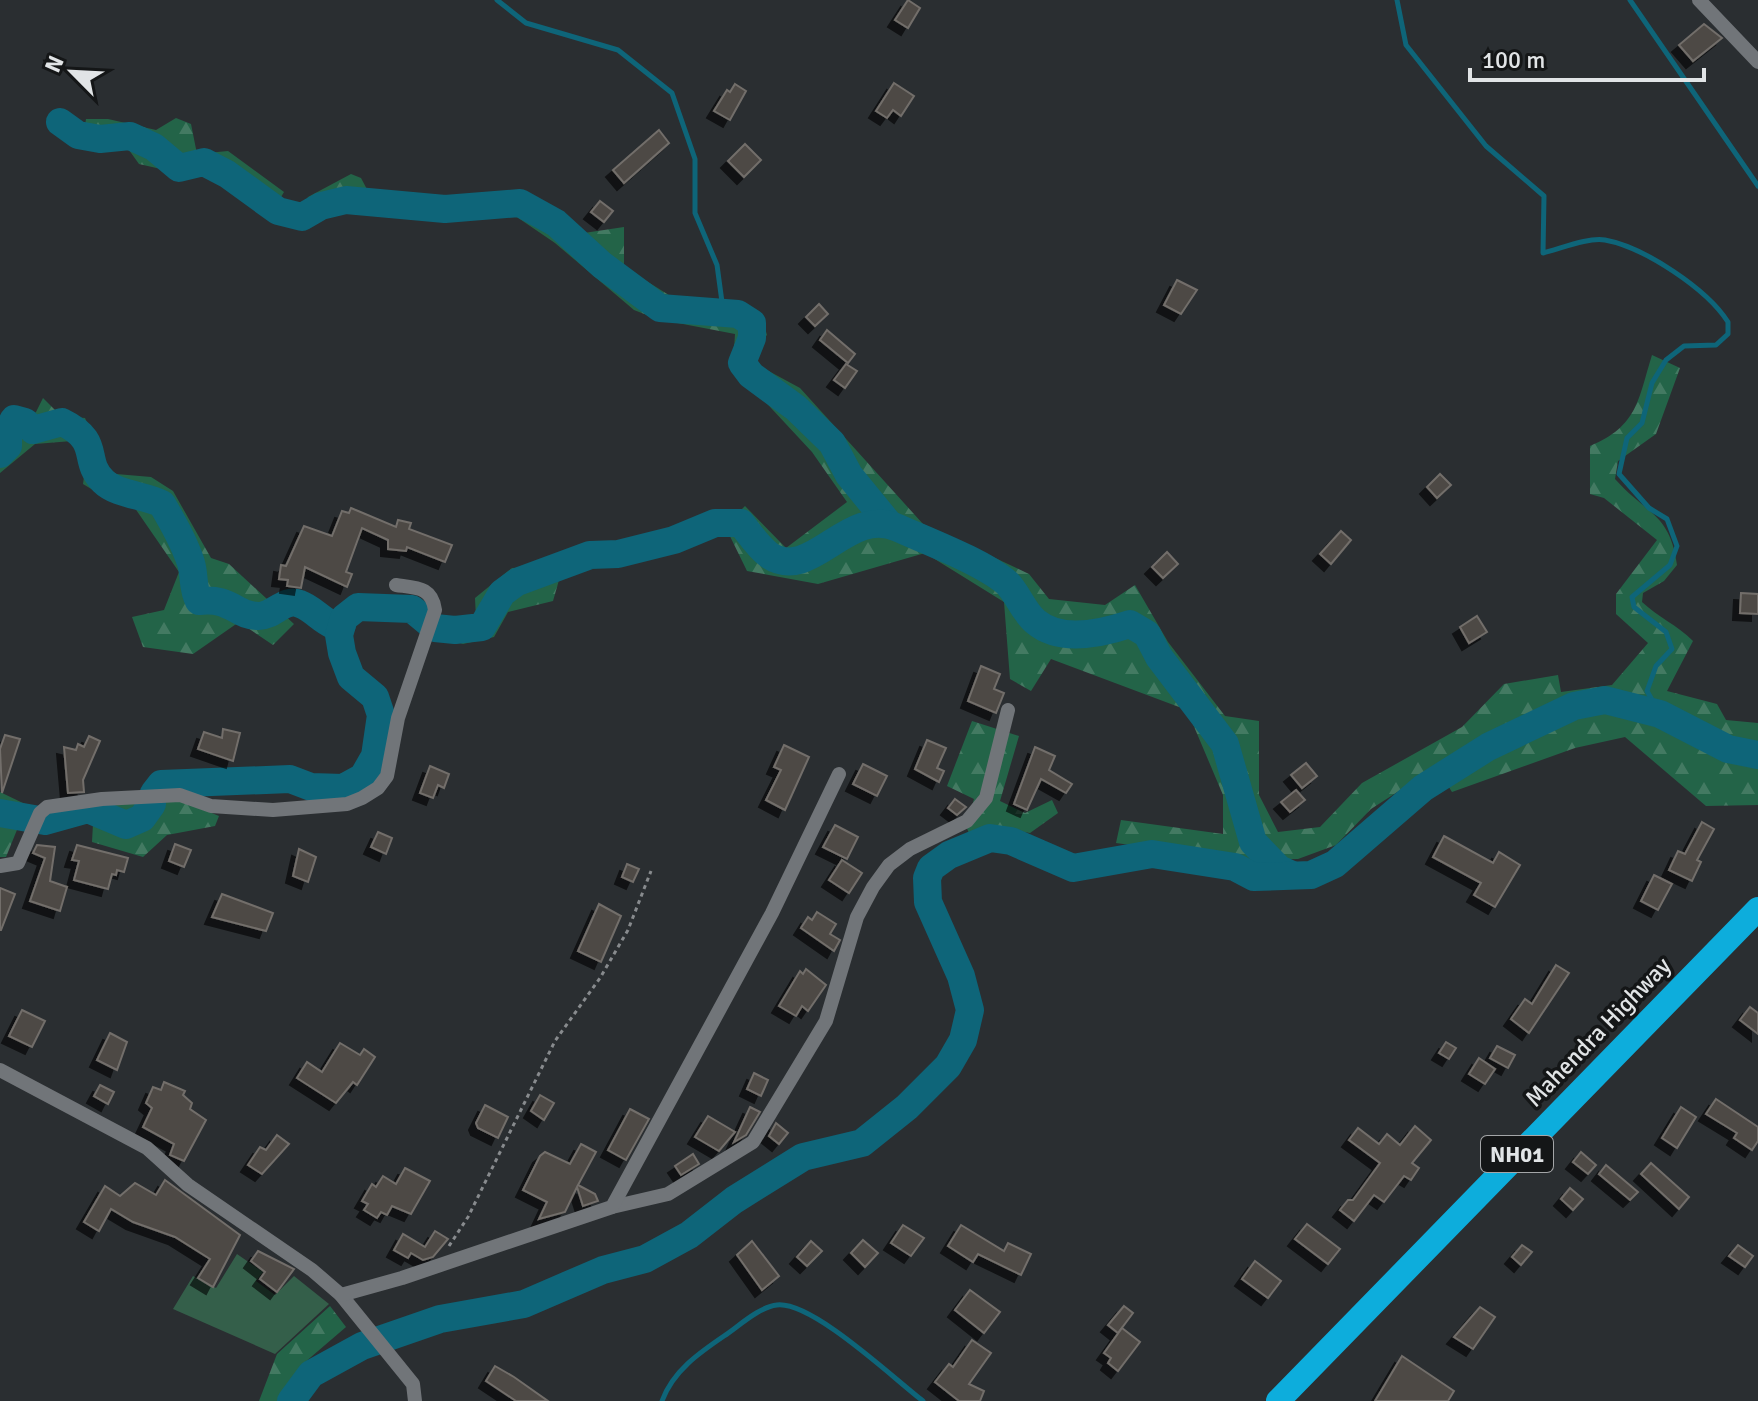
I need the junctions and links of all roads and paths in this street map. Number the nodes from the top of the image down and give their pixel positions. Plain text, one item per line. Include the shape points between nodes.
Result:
1 (1699, 0) edge
2 (1758, 62) edge
3 (396, 585) dead end
4 (1008, 710) dead end
5 (839, 774) dead end
6 (0, 866) edge
7 (651, 871) dead end
8 (1758, 909) edge
9 (0, 1070) edge
10 (612, 1207) junction
11 (436, 1266) junction
12 (342, 1295) junction
13 (415, 1401) edge
14 (1278, 1401) edge

1 - 2 street
3 - 6 street via 425,589 433,598 434,614 398,718 387,776 378,788 347,804 260,810 211,806 180,795 47,807 18,863
4 - 10 street via 986,798 967,821 889,865 873,887 857,917 826,1021 753,1142 668,1194
5 - 10 street via 779,900
7 - 11 path via 628,930 555,1041 468,1217
8 - 14 highway, Mahendra Highway / NH01
9 - 12 street via 147,1148 188,1185
10 - 11 street
11 - 12 street
12 - 13 street via 413,1384

